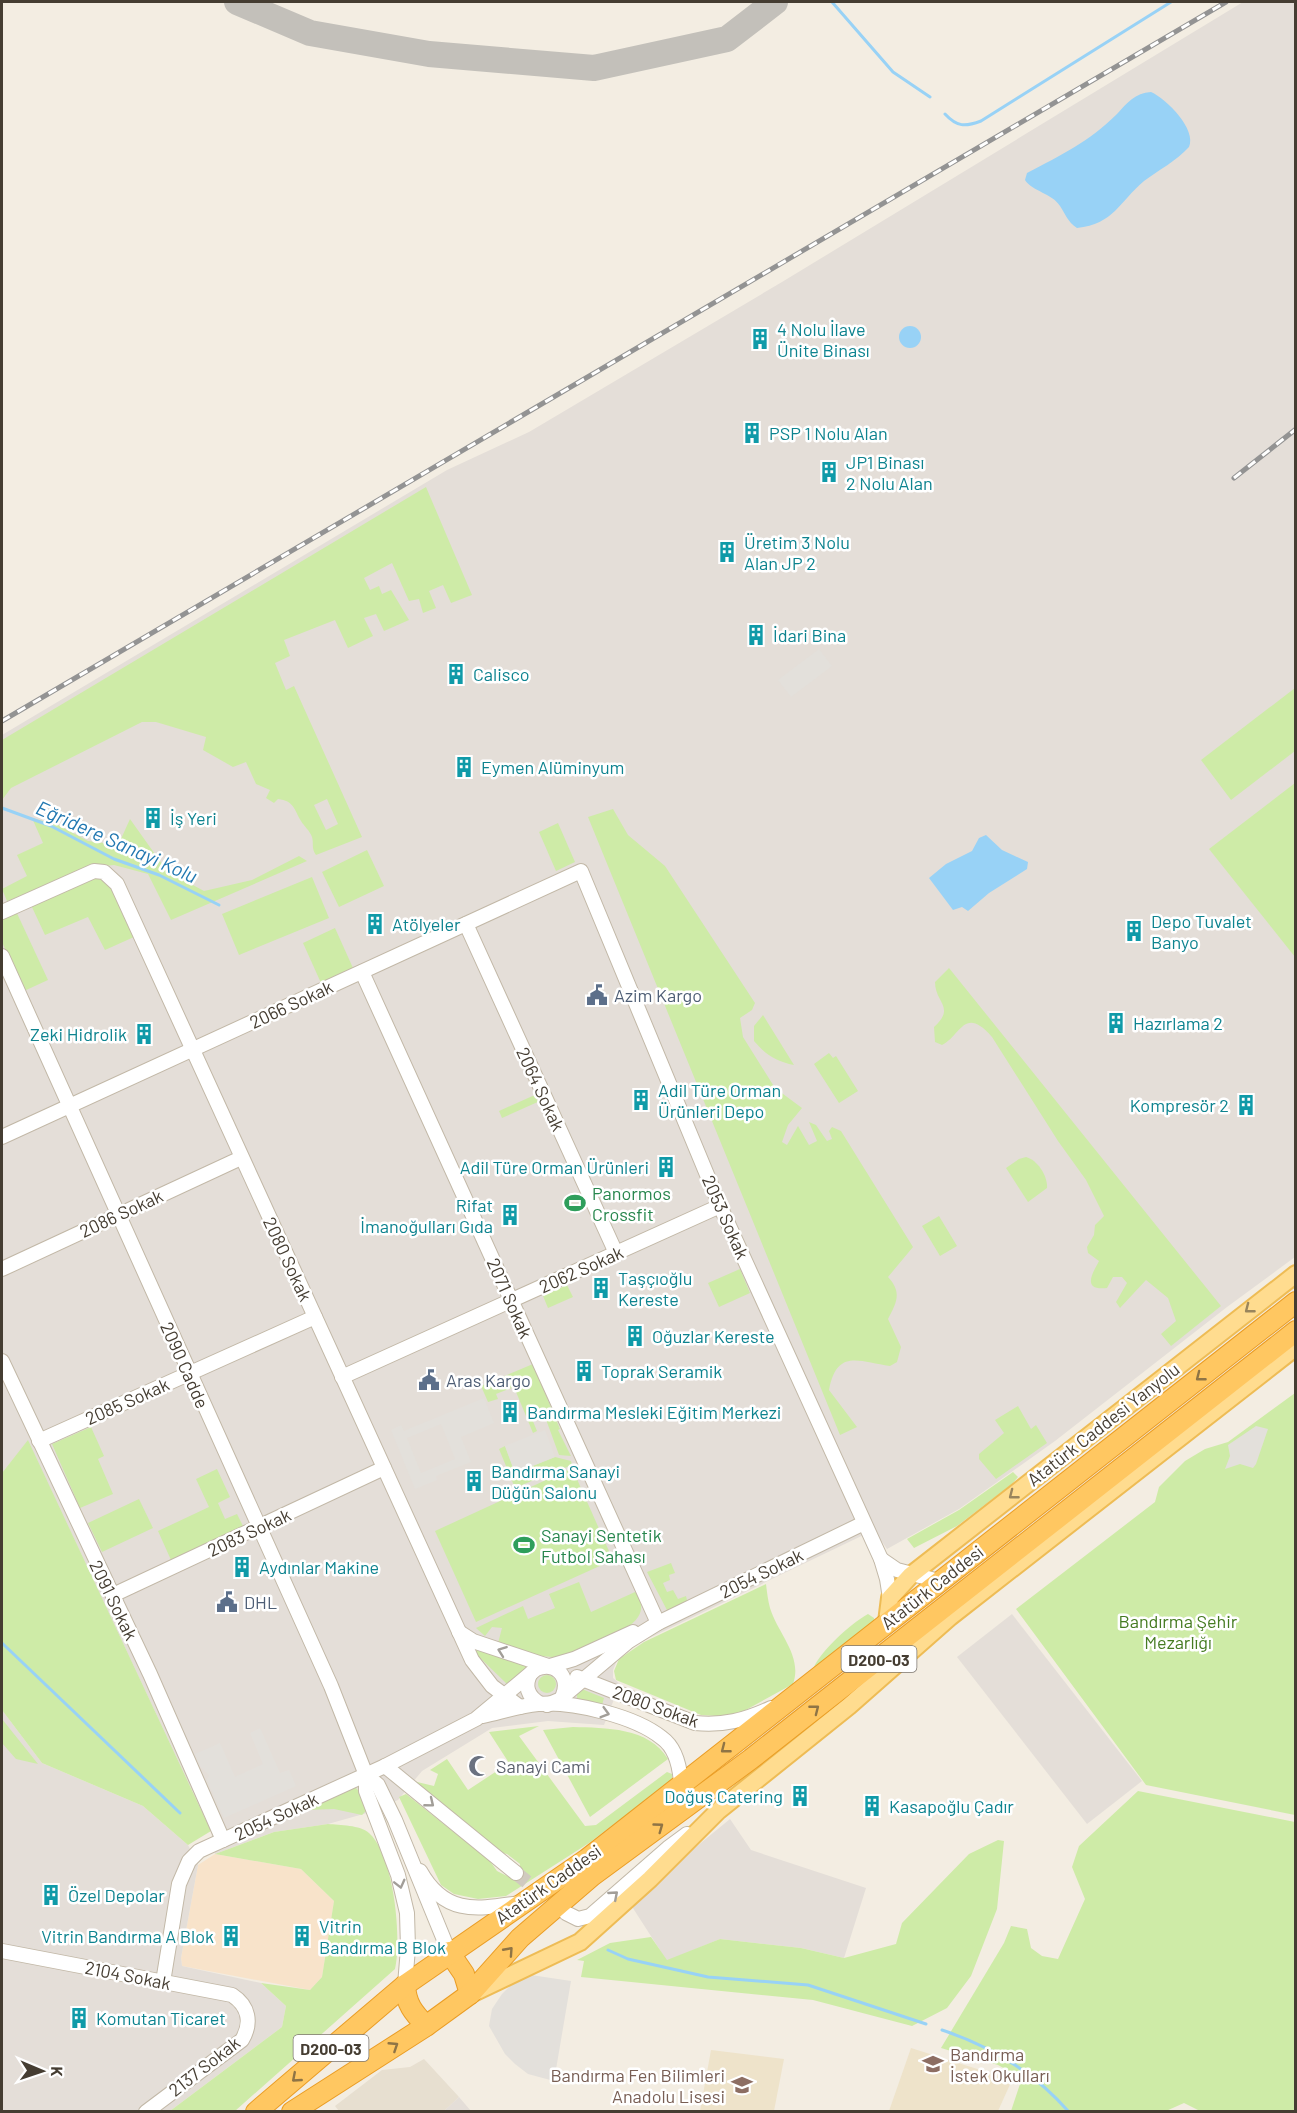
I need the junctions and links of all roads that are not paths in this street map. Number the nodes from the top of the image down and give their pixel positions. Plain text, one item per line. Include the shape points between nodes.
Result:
1 (581, 871) joint
2 (2, 912) edge
3 (466, 924) junction
4 (2, 956) edge
5 (362, 972) junction
6 (191, 1050) junction
7 (68, 1106) junction
8 (2, 1137) edge
9 (241, 1158) junction
10 (720, 1206) junction
11 (117, 1215) junction
12 (616, 1253) junction
13 (2, 1269) edge
14 (1296, 1274) edge
15 (511, 1300) junction
16 (1296, 1302) edge
17 (315, 1317) junction
18 (1296, 1331) edge
19 (1296, 1347) edge
20 (2, 1361) edge
21 (189, 1373) junction
22 (342, 1377) junction
23 (39, 1441) junction
24 (384, 1468) junction
25 (864, 1523) junction
26 (259, 1527) junction
27 (881, 1559) junction
28 (911, 1575) junction
29 (939, 1581) junction
30 (113, 1595) junction
31 (890, 1598) junction
32 (658, 1623) junction
33 (887, 1623) junction
34 (459, 1632) junction
35 (604, 1664) junction
36 (553, 1668) junction
37 (531, 1673) junction
38 (583, 1679) junction
39 (608, 1689) junction
40 (563, 1695) junction
41 (505, 1696) junction
42 (786, 1701) junction
43 (544, 1704) junction
44 (520, 1707) junction
45 (476, 1719) junction
46 (385, 1766) junction
47 (366, 1775) junction
48 (681, 1784) junction
49 (718, 1811) junction
50 (395, 1820) junction
51 (381, 1829) junction
52 (223, 1840) junction
53 (405, 1844) junction
54 (516, 1873) tunnel mouth
55 (522, 1902) junction
56 (566, 1913) tunnel mouth
57 (2, 1951) edge
58 (449, 1952) junction
59 (163, 1982) junction
60 (405, 1985) junction
61 (470, 1994) junction
62 (247, 2013) joint
63 (426, 2026) junction
64 (146, 2112) edge
65 (256, 2112) edge
66 (292, 2112) edge

1 - 3 street, 2066 Sokak
1 - 10 street, 2053 Sokak
2 - 6 street, 2080 Sokak via 94,871 104,872 117,884
3 - 5 street, 2066 Sokak
3 - 12 street, 2064 Sokak
4 - 7 street, 2090 Cadde
5 - 6 street, 2066 Sokak
5 - 15 street, 2071 Sokak
6 - 7 street, 2066 Sokak
6 - 9 street, 2080 Sokak
7 - 8 street, 2066 Sokak
7 - 11 street, 2090 Cadde
9 - 11 street, 2086 Sokak
9 - 17 street, 2080 Sokak
10 - 12 street, 2062 Sokak
10 - 25 street, 2053 Sokak
11 - 13 street, 2086 Sokak
11 - 21 street, 2090 Cadde
12 - 15 street, 2062 Sokak
14 -> 28 main road, Atatürk Caddesi Yanyolu
15 - 22 street, 2062 Sokak
15 - 32 street, 2071 Sokak
16 -> 29 highway, Atatürk Caddesi / D200-03
17 - 21 street, 2085 Sokak
17 - 22 street, 2080 Sokak
61 -> 18 highway, Atatürk Caddesi / D200-03 via 520,1938 592,1876 759,1753
19 - 49 main road, Atatürk Caddesi via 950,1617 849,1706
20 - 23 street, 2091 Sokak
21 - 23 street, 2085 Sokak
21 - 26 street, 2090 Cadde
22 - 24 street, 2080 Sokak
23 - 30 street, 2091 Sokak
24 - 26 street, 2083 Sokak
24 - 34 street, 2080 Sokak
25 - 27 street, 2053 Sokak
25 - 32 street, 2054 Sokak
26 - 30 street, 2083 Sokak
26 - 47 street, 2090 Cadde via 331,1686
27 - 28 street
27 - 31 street, 2053 Sokak
28 - 29 street
28 - 31 main road, Atatürk Caddesi Yanyolu
29 - 33 highway, Atatürk Caddesi / D200-03
30 - 52 street, 2091 Sokak
31 - 33 main road
32 - 35 street, 2054 Sokak via 629,1641
32 - 36 street, 2054 Sokak
33 - 42 highway, Atatürk Caddesi / D200-03
36 -> 34 street, 2080 Sokak via 473,1641
34 - 41 street, 2080 Sokak via 472,1660
35 - 38 street, 2054 Sokak
35 - 39 street via 601,1674
36 - 37 street, 2054 Sokak
36 - 38 street, 2080 Sokak
36 - 40 street via 565,1683
37 - 41 street, 2054 Sokak
37 - 43 street via 527,1684 530,1697
38 - 39 street, 2080 Sokak
38 - 40 street, 2054 Sokak
39 - 42 street, 2080 Sokak via 695,1723 716,1725 735,1722
40 - 43 street, 2054 Sokak
41 - 44 street, 2080 Sokak
41 - 45 street, 2054 Sokak
42 -> 48 highway, Atatürk Caddesi / D200-03
43 - 44 street, 2054 Sokak
43 -> 48 street, 2080 Sokak via 604,1712 663,1738 673,1752
44 - 45 street, 2054 Sokak
45 - 46 street, 2054 Sokak
46 - 47 street, 2054 Sokak
46 -> 54 street
47 - 50 street, 2090 Cadde via 378,1785
47 - 51 street, 2090 Cadde via 366,1791
47 - 52 street, 2054 Sokak
48 - 55 highway, Atatürk Caddesi / D200-03 via 587,1859
56 -> 49 street via 584,1919 590,1916 668,1848
49 - 61 main road, Atatürk Caddesi via 580,1942
50 - 51 street via 390,1827
50 - 53 street, 2090 Cadde
51 -> 60 street, 2090 Cadde via 398,1875 406,1913
52 - 59 street, 2054 Sokak via 199,1851 183,1871
53 - 55 street via 439,1897 455,1905 477,1909
53 - 58 street
55 - 58 highway, Atatürk Caddesi / D200-03
57 - 59 street, 2104 Sokak
58 - 60 highway, D200-03
58 - 61 highway via 464,1974
59 - 62 street, 2104 Sokak via 232,1995
60 - 63 highway via 405,1999
60 -> 65 highway, D200-03
61 - 63 highway, D200-03
62 - 64 street, 2137 Sokak via 242,2040
66 -> 63 highway, D200-03

